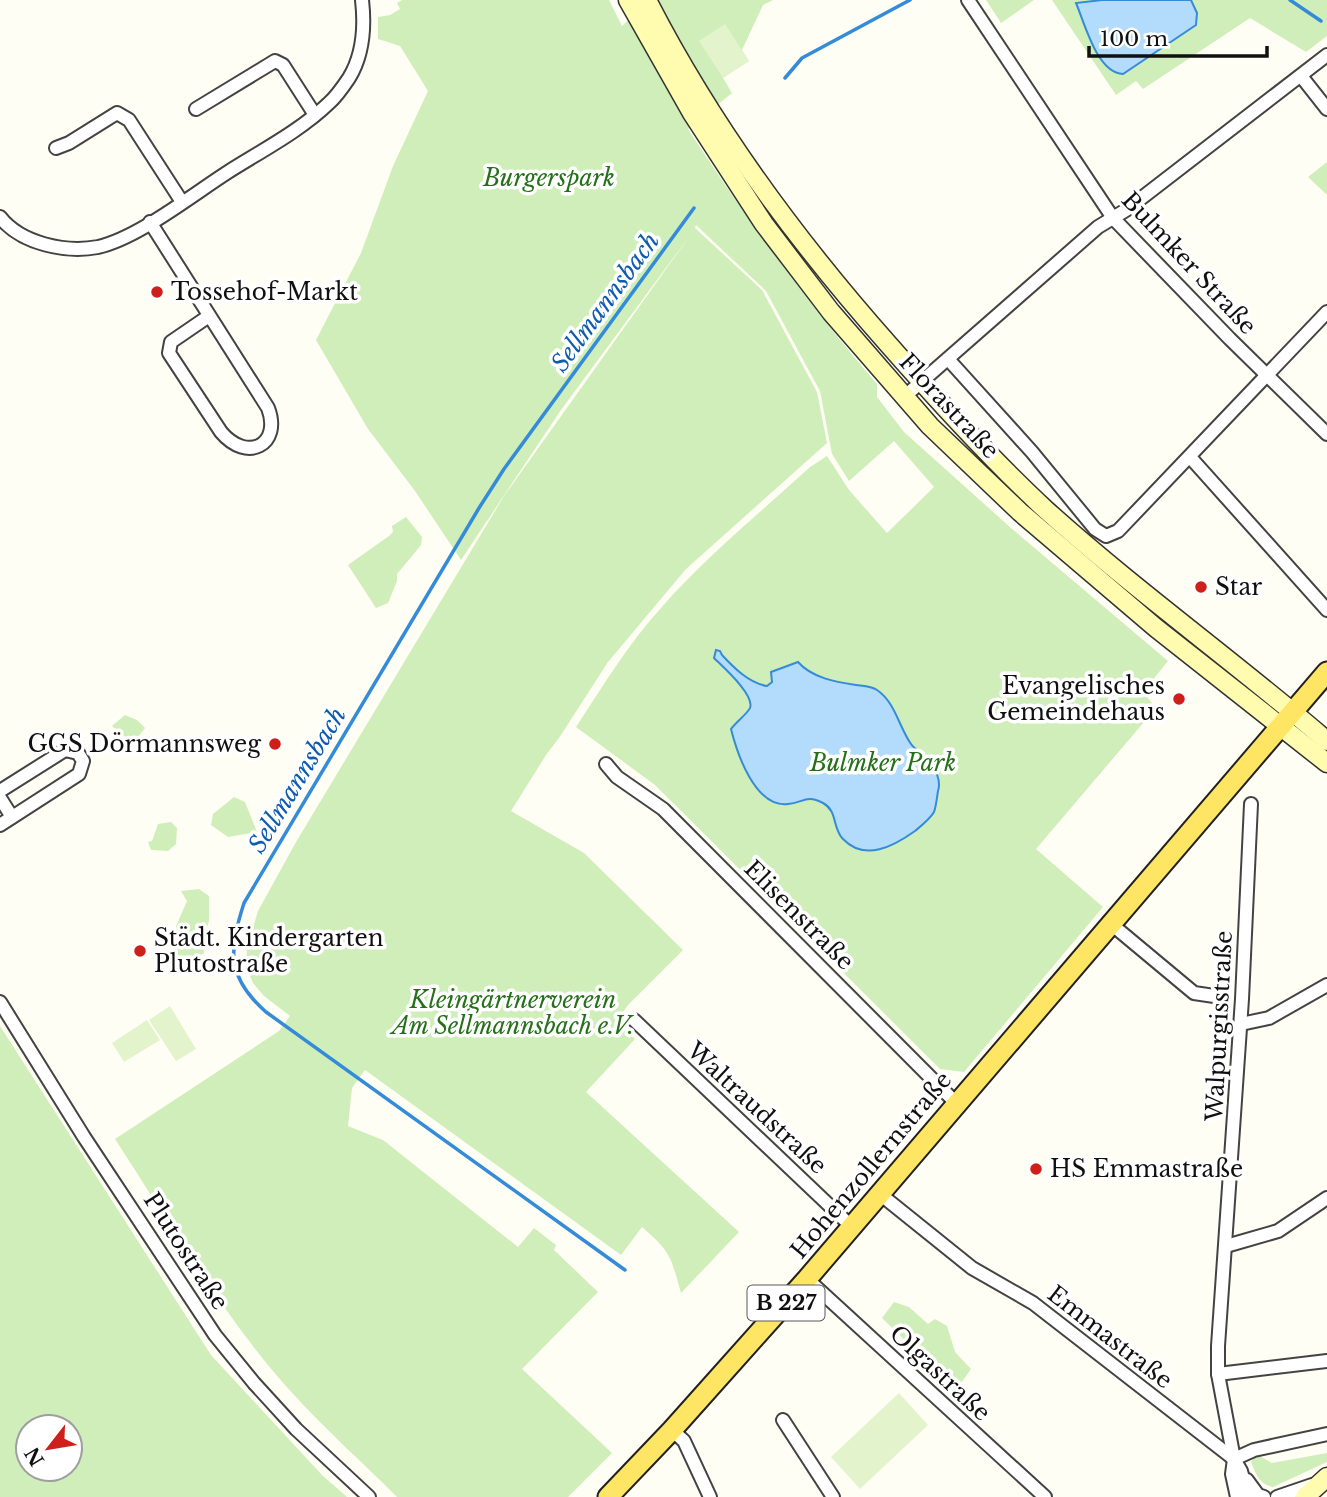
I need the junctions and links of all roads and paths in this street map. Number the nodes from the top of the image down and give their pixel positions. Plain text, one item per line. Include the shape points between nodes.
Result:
1 (362, 0) edge
2 (628, 0) edge
3 (648, 0) edge
4 (968, 0) edge
5 (1327, 55) edge
6 (1301, 76) junction
7 (197, 109) dead end
8 (1327, 109) edge
9 (315, 116) junction
10 (56, 148) dead end
11 (182, 202) junction
12 (0, 217) edge
13 (1114, 218) junction
14 (150, 222) junction
15 (1327, 312) edge
16 (209, 317) junction
17 (948, 359) junction
18 (1267, 375) junction
19 (921, 382) junction
20 (904, 397) junction
21 (1327, 434) edge
22 (1190, 457) junction
23 (1327, 610) edge
24 (1327, 671) edge
25 (1285, 720) junction
26 (1327, 741) edge
27 (1327, 763) edge
28 (606, 764) dead end
29 (0, 791) edge
30 (0, 798) edge
31 (1251, 804) dead end
32 (12, 817) junction
33 (0, 825) edge
34 (1110, 923) junction
35 (1327, 985) edge
36 (1221, 997) dead end
37 (0, 1003) edge
38 (634, 1020) dead end
39 (1241, 1024) junction
40 (956, 1103) junction
41 (880, 1194) junction
42 (1327, 1198) edge
43 (852, 1227) junction
44 (1226, 1246) junction
45 (807, 1279) junction
46 (1327, 1361) edge
47 (1218, 1374) junction
48 (783, 1420) dead end
49 (672, 1430) junction
50 (1327, 1434) edge
51 (1234, 1459) junction
52 (1241, 1471) junction
53 (1326, 1478) edge
54 (831, 1496) edge
55 (369, 1497) edge
56 (608, 1497) edge
57 (710, 1497) edge
58 (1045, 1497) edge
59 (1237, 1497) edge
60 (1248, 1497) edge
61 (1264, 1497) edge
62 (1277, 1497) edge
63 (1306, 1497) edge

1 - 9 street via 358,58 331,102
2 - 20 main road, Florastraße via 750,203 819,297
3 - 19 main road, Florastraße via 699,93 752,175 801,242
4 - 13 street, Bulmker Straße
5 - 6 street
6 - 8 street
6 - 13 street
7 - 9 street via 275,61 283,65
9 - 11 street
10 - 11 street via 117,113 129,120
11 - 14 street
12 - 14 street via 28,237 69,250 113,242
13 - 17 street via 1098,226
13 - 18 street, Bulmker Straße
14 - 16 street
15 - 18 street
16 - 16 street via 268,408 271,432 254,448 241,449 230,443 169,353 171,342
17 - 19 street
17 - 22 street, Florastraße via 1105,536 1118,531
18 - 21 street, Bulmker Straße
18 - 22 street
19 - 20 street
19 - 25 main road, Florastraße via 1004,471
20 - 25 main road, Florastraße via 977,473 1156,628
22 - 23 street
24 - 25 main road, Hohenzollernstraße / B 227
25 - 26 main road, Florastraße
25 - 27 main road, Florastraße
25 - 34 main road, Hohenzollernstraße / B 227
28 - 40 street, Elisenstraße via 663,809
29 - 32 street via 65,750 78,753 83,761 79,774
30 - 32 street
31 - 39 street, Walpurgisstraße
32 - 33 street
34 - 36 street via 1189,989
34 - 40 main road, Hohenzollernstraße / B 227
35 - 39 street via 1269,1018
37 - 55 street, Plutostraße via 215,1335 296,1429
38 - 43 street, Waltraudstraße
39 - 44 street, Walpurgisstraße
40 - 41 main road, Hohenzollernstraße / B 227
41 - 43 main road, Hohenzollernstraße / B 227
41 - 51 street, Emmastraße via 972,1268 1033,1303
42 - 44 street via 1278,1231
43 - 45 main road, Hohenzollernstraße / B 227
44 - 47 street, Walpurgisstraße
45 - 49 main road, Hohenzollernstraße / B 227
45 - 58 street, Olgastraße
46 - 47 street
47 - 51 street, Walpurgisstraße
48 - 54 street
49 - 56 main road, Hohenzollernstraße / B 227
49 - 57 street via 684,1441
50 - 51 street
51 - 52 street, Walpurgisstraße
51 - 59 street, Walpurgisstraße
52 - 60 street, Walpurgisstraße
52 - 61 street
53 - 62 street
53 - 63 main road

